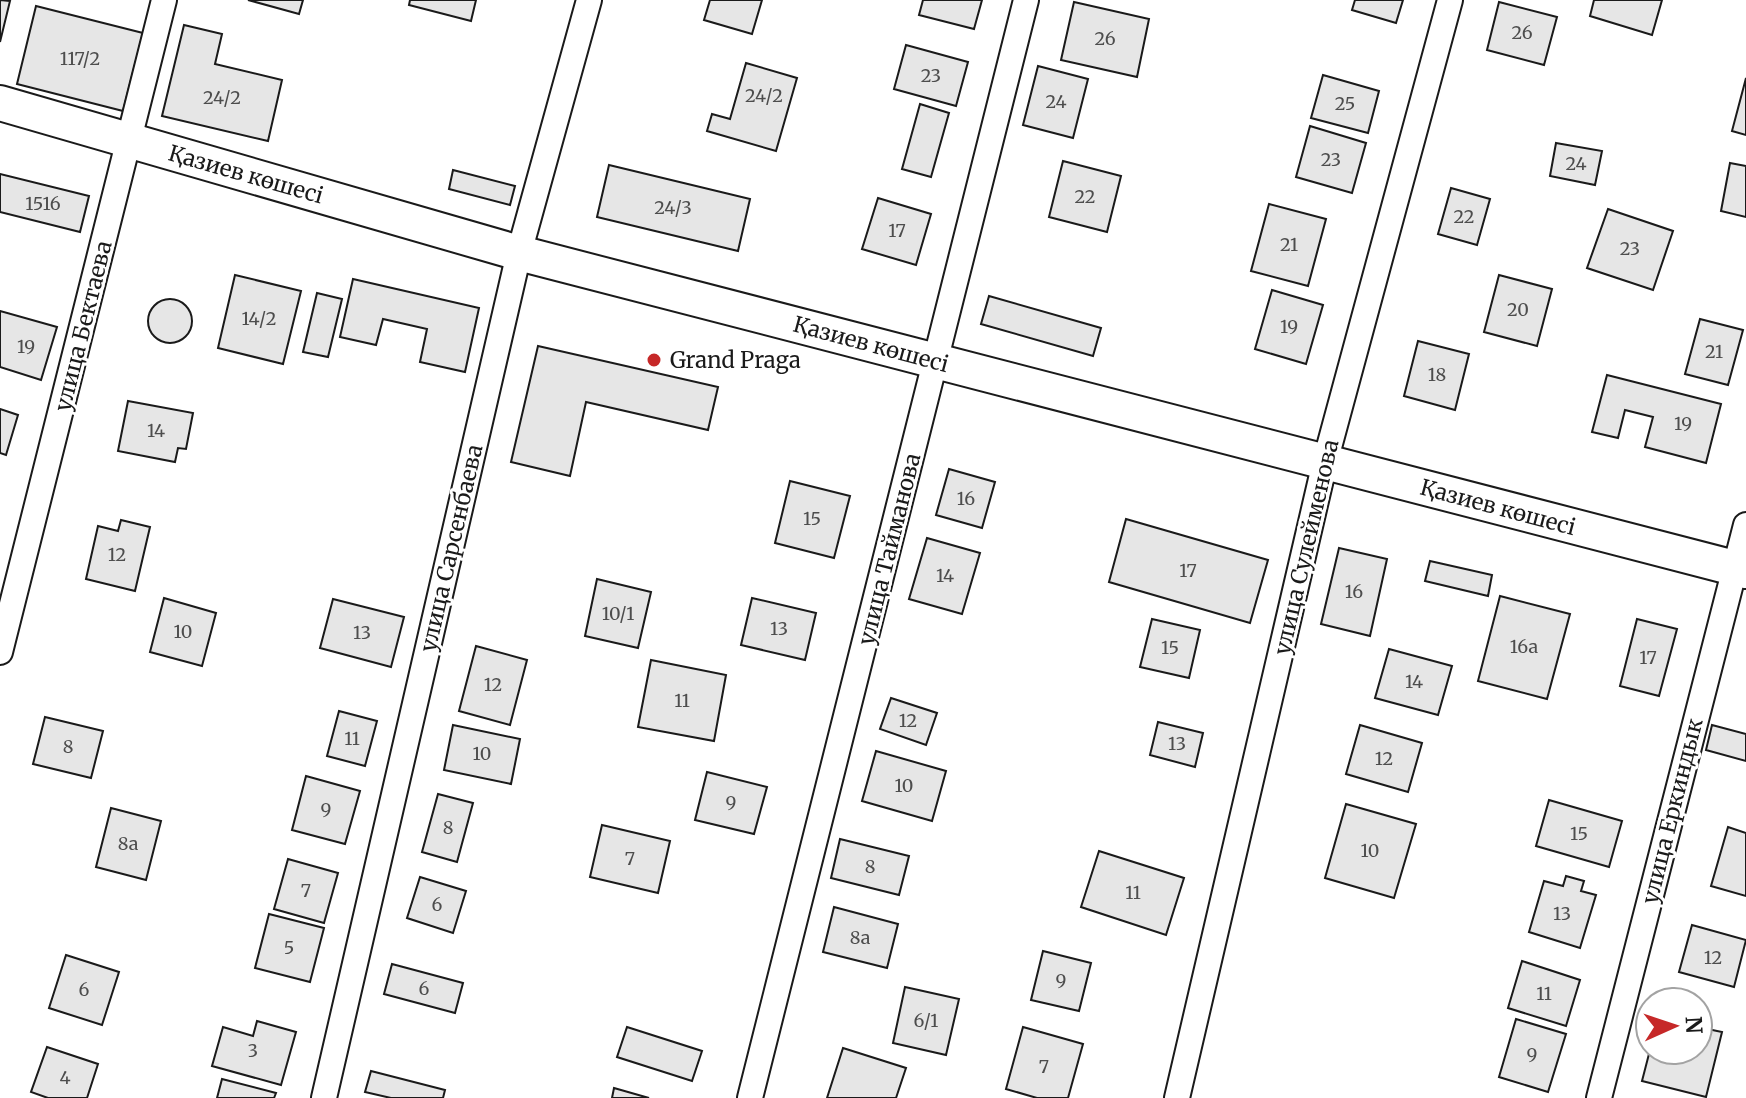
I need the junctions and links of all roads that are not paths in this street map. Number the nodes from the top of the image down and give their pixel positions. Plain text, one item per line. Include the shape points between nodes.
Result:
1 (164, 0) edge
2 (589, 0) edge
3 (1026, 0) edge
4 (1450, 0) edge
5 (0, 103) edge
6 (130, 141) junction
7 (519, 253) junction
8 (936, 361) junction
9 (1325, 462) junction
10 (1746, 525) edge
11 (1740, 570) edge
12 (0, 652) edge
13 (324, 1098) edge
14 (750, 1098) edge
15 (1177, 1098) edge
16 (1599, 1098) edge

1 - 6 street, улица Бектаева
2 - 7 street, улица Сарсенбаева
3 - 8 street, улица Тайманова
4 - 9 street, улица Сулейменова
5 - 6 street, Қазиев көшесі
6 - 7 street, Қазиев көшесі
6 - 12 street, улица Бектаева
7 - 8 street, Қазиев көшесі
7 - 13 street, улица Сарсенбаева
8 - 9 street, Қазиев көшесі
8 - 14 street, улица Тайманова
9 - 11 street, Қазиев көшесі
9 - 15 street, улица Сулейменова
10 - 11 street, улица Еркиндык
11 - 16 street, улица Еркиндык

